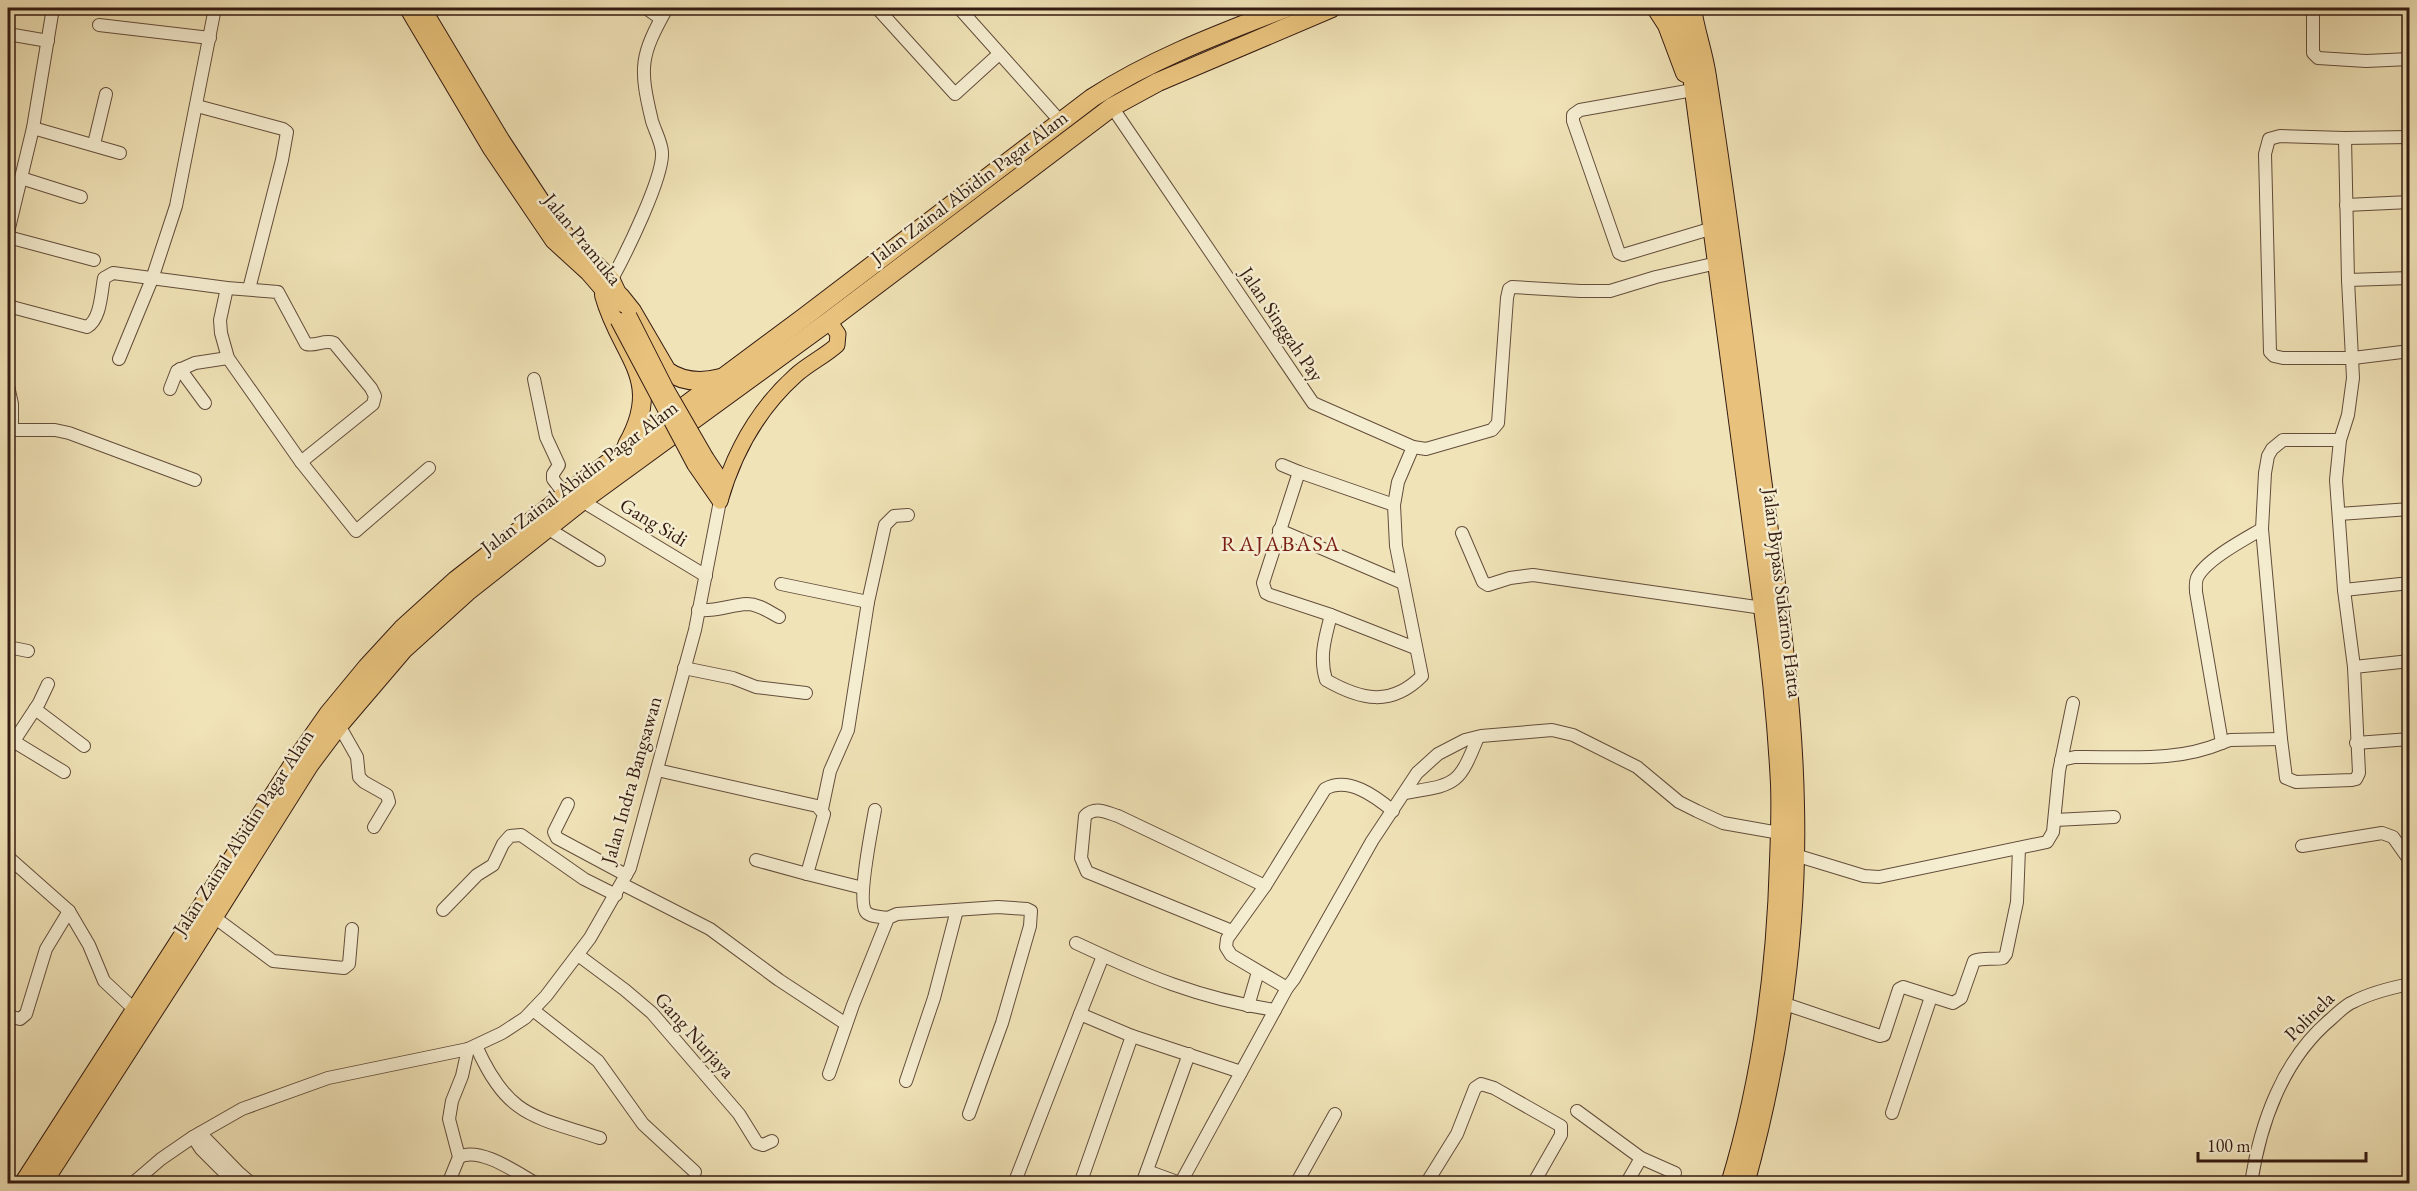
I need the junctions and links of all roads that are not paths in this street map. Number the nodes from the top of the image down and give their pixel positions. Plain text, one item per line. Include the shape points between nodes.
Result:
1 (53, 8) edge
2 (216, 8) edge
3 (407, 8) edge
4 (423, 8) edge
5 (646, 8) edge
6 (877, 8) edge
7 (959, 8) edge
8 (1286, 8) edge
9 (1332, 8) edge
10 (1656, 8) edge
11 (1678, 8) edge
12 (1692, 8) edge
13 (1701, 8) edge
14 (2313, 8) edge
15 (663, 13) edge
16 (99, 25) dead end
17 (8, 34) edge
18 (430, 34) junction
19 (210, 38) junction
20 (48, 41) junction
21 (999, 54) junction
22 (2409, 59) edge
23 (1697, 81) junction
24 (106, 94) dead end
25 (197, 106) junction
26 (1112, 106) junction
27 (1060, 121) junction
28 (33, 128) junction
29 (2409, 137) edge
30 (2345, 138) junction
31 (94, 144) junction
32 (120, 153) dead end
33 (21, 178) junction
34 (81, 197) dead end
35 (2409, 202) edge
36 (2346, 205) junction
37 (1713, 228) junction
38 (8, 230) edge
39 (8, 237) edge
40 (93, 260) dead end
41 (1717, 263) junction
42 (2409, 278) edge
43 (152, 279) junction
44 (2348, 280) junction
45 (227, 288) junction
46 (249, 290) junction
47 (612, 290) junction
48 (8, 306) edge
49 (829, 321) junction
50 (2409, 351) edge
51 (228, 358) junction
52 (2353, 358) junction
53 (119, 359) dead end
54 (180, 369) junction
55 (667, 370) junction
56 (722, 378) junction
57 (534, 379) dead end
58 (8, 386) edge
59 (642, 388) junction
60 (170, 389) dead end
61 (205, 403) dead end
62 (10, 430) edge
63 (2340, 440) junction
64 (1413, 447) junction
65 (625, 449) junction
66 (700, 461) junction
67 (301, 462) junction
68 (1282, 465) dead end
69 (429, 468) dead end
70 (1299, 472) junction
71 (195, 480) dead end
72 (1754, 480) junction
73 (724, 485) junction
74 (573, 498) junction
75 (720, 501) junction
76 (1394, 505) junction
77 (2409, 509) edge
78 (1758, 510) junction
79 (2339, 514) junction
80 (908, 515) dead end
81 (547, 528) junction
82 (2262, 529) junction
83 (1279, 530) junction
84 (1462, 532) dead end
85 (599, 560) dead end
86 (706, 576) junction
87 (1403, 583) junction
88 (2409, 583) edge
89 (781, 584) dead end
90 (2344, 590) junction
91 (868, 602) junction
92 (1763, 608) junction
93 (698, 610) junction
94 (1331, 615) junction
95 (779, 617) dead end
96 (8, 647) edge
97 (1415, 648) junction
98 (28, 651) dead end
99 (2409, 661) edge
100 (2354, 667) junction
101 (684, 668) junction
102 (48, 684) dead end
103 (806, 693) dead end
104 (2073, 703) dead end
105 (34, 709) junction
106 (335, 718) junction
107 (1478, 737) junction
108 (2281, 739) junction
109 (2409, 739) edge
110 (2356, 743) junction
111 (2219, 744) junction
112 (10, 745) edge
113 (84, 746) dead end
114 (2061, 760) junction
115 (657, 770) junction
116 (64, 772) dead end
117 (1406, 793) junction
118 (568, 804) dead end
119 (818, 807) junction
120 (874, 810) dead end
121 (1393, 810) junction
122 (2114, 817) dead end
123 (2055, 819) junction
124 (374, 827) dead end
125 (1780, 833) junction
126 (2302, 846) dead end
127 (2019, 848) junction
128 (1795, 855) junction
129 (8, 857) edge
130 (756, 860) dead end
131 (2409, 861) edge
132 (807, 874) junction
133 (624, 879) junction
134 (1265, 886) junction
135 (863, 888) junction
136 (616, 895) junction
137 (443, 910) dead end
138 (957, 910) junction
139 (69, 911) junction
140 (214, 917) junction
141 (888, 918) junction
142 (352, 928) dead end
143 (1232, 932) junction
144 (1076, 943) dead end
145 (578, 955) junction
146 (1103, 956) junction
147 (1258, 972) junction
148 (2409, 984) edge
149 (1287, 988) junction
150 (1931, 997) junction
151 (1782, 1003) junction
152 (1248, 1006) junction
153 (135, 1010) junction
154 (533, 1010) junction
155 (1275, 1010) junction
156 (1080, 1014) junction
157 (8, 1016) edge
158 (846, 1024) junction
159 (1132, 1036) junction
160 (472, 1048) junction
161 (1189, 1054) junction
162 (1241, 1072) junction
163 (829, 1074) dead end
164 (906, 1081) dead end
165 (1576, 1111) dead end
166 (1892, 1113) dead end
167 (969, 1114) dead end
168 (1335, 1114) dead end
169 (196, 1135) junction
170 (600, 1138) dead end
171 (772, 1141) dead end
172 (459, 1157) junction
173 (1641, 1158) junction
174 (695, 1172) dead end
175 (1675, 1173) dead end
176 (1144, 1177) edge
177 (1180, 1183) edge
178 (22, 1184) edge
179 (42, 1184) edge
180 (132, 1184) edge
181 (236, 1184) edge
182 (252, 1184) edge
183 (447, 1184) edge
184 (537, 1184) edge
185 (1014, 1184) edge
186 (1080, 1184) edge
187 (1296, 1184) edge
188 (1426, 1184) edge
189 (1533, 1184) edge
190 (1626, 1184) edge
191 (1730, 1184) edge
192 (1746, 1184) edge
193 (2251, 1184) edge

1 - 20 street
2 - 19 street
3 - 18 main road, Jalan Pramuka
4 - 18 main road, Jalan Pramuka
5 - 15 street
6 - 21 street via 955,94
7 - 21 street
8 - 27 highway, Jalan Zainal Abidin Pagar Alam via 1158,60 1119,80
9 - 26 highway, Jalan Zainal Abidin Pagar Alam via 1158,82
10 - 23 highway via 1667,25 1683,71
11 - 23 highway, Jalan Bypass Sukarno Hatta
12 - 23 highway, Jalan Bypass Sukarno Hatta
13 - 23 highway
14 - 22 street via 2313,52 2318,58
15 - 47 street via 646,48 643,72 662,149 661,164
16 - 19 street
17 - 20 street
18 - 47 main road, Jalan Pramuka via 490,148 553,241
19 - 25 street
20 - 28 street
21 - 27 street
23 - 37 highway, Jalan Bypass Sukarno Hatta
23 - 37 street via 1580,110 1573,114 1573,121 1619,253
23 - 72 highway, Jalan Bypass Sukarno Hatta via 1735,258
24 - 31 street
25 - 43 street via 176,206
25 - 46 street via 287,132
26 - 49 highway, Jalan Zainal Abidin Pagar Alam
26 - 64 street, Jalan Singgah Pay via 1313,404
27 - 56 highway, Jalan Zainal Abidin Pagar Alam
28 - 31 street
28 - 33 street
29 - 30 street
30 - 36 street
30 - 52 street via 2269,139 2265,154 2268,321 2270,352 2274,356
31 - 32 street
33 - 34 street
33 - 38 street
35 - 36 street
36 - 44 street
37 - 41 highway, Jalan Bypass Sukarno Hatta
39 - 40 street
41 - 64 street, Jalan Singgah Pay via 1610,291 1517,286 1509,289 1498,423 1492,430 1432,448
41 - 72 highway, Jalan Bypass Sukarno Hatta
42 - 44 street
43 - 45 street
43 - 48 street via 108,274 96,316 87,327
43 - 53 street
44 - 52 street
45 - 46 street
45 - 51 street via 220,320
46 - 67 street via 278,292 306,344 334,343 375,396 373,404
47 - 55 highway via 632,311
47 - 59 highway via 610,316 637,368
47 - 66 main road, Jalan Pramuka, bridge via 623,318 665,387
49 - 73 main road, Jalan Indra Bangsawan via 838,334 837,345 793,377 760,415 745,436
49 - 74 highway, Jalan Zainal Abidin Pagar Alam
50 - 52 street
51 - 54 street
51 - 67 street
52 - 63 street via 2350,404
54 - 60 street
54 - 61 street
55 - 56 highway via 693,381
55 - 59 highway via 668,382 660,391
56 - 65 highway, Jalan Zainal Abidin Pagar Alam
57 - 74 street via 543,425 559,465 552,476
58 - 62 street via 12,404
59 - 65 highway via 641,416
62 - 71 street via 69,433
63 - 79 street via 2336,480
63 - 82 street via 2283,441 2272,449 2265,473
64 - 76 street via 1398,482
65 - 74 highway, Jalan Zainal Abidin Pagar Alam
66 - 73 main road, Jalan Pramuka
66 - 75 main road, Jalan Pramuka
67 - 69 street via 356,531
68 - 70 street
70 - 76 street
70 - 83 street
72 - 78 highway, Jalan Bypass Sukarno Hatta
73 - 75 main road, Jalan Indra Bangsawan
74 - 81 highway, Jalan Zainal Abidin Pagar Alam
74 - 86 street, Gang Sidi
74 - 106 highway, Jalan Zainal Abidin Pagar Alam via 456,580 420,612 367,667
75 - 86 street, Jalan Indra Bangsawan
76 - 87 street
77 - 79 street
78 - 92 highway, Jalan Bypass Sukarno Hatta
78 - 128 highway, Jalan Bypass Sukarno Hatta via 1790,710
79 - 90 street
80 - 91 street via 894,516 885,525
81 - 85 street
81 - 106 highway, Jalan Zainal Abidin Pagar Alam via 430,624
82 - 108 street
82 - 111 street via 2233,546 2200,572 2195,581
83 - 87 street
83 - 94 street via 1263,583 1266,593
84 - 92 street via 1483,582 1488,585 1533,575
86 - 93 street, Jalan Indra Bangsawan
87 - 97 street
88 - 90 street
89 - 91 street
90 - 100 street
91 - 119 street via 848,730
92 - 125 highway, Jalan Bypass Sukarno Hatta via 1777,733
93 - 95 street via 711,612 748,604
93 - 101 street, Jalan Indra Bangsawan
94 - 97 street
94 - 97 street via 1322,666 1326,680 1342,689 1378,699 1391,696 1422,676
96 - 98 street
99 - 100 street
100 - 110 street
101 - 103 street via 756,687
101 - 115 street, Jalan Indra Bangsawan
102 - 105 street
104 - 114 street
105 - 112 street
105 - 113 street
106 - 124 street via 357,757 359,777 389,798
106 - 140 highway, Jalan Zainal Abidin Pagar Alam
106 - 153 highway, Jalan Zainal Abidin Pagar Alam via 294,762
107 - 117 street via 1438,754 1417,773
107 - 117 street via 1456,780 1446,786
107 - 125 street via 1551,730 1573,735 1637,767 1697,812 1723,823
108 - 110 street via 2286,778 2296,782 2356,779
108 - 111 street via 2230,740
109 - 110 street
111 - 114 street via 2173,756
112 - 116 street
114 - 123 street
115 - 119 street
115 - 133 street, Jalan Indra Bangsawan
117 - 121 street
118 - 133 street via 555,832 557,838
119 - 132 street via 824,814
120 - 135 street
121 - 134 street via 1352,787 1334,784 1325,789
121 - 149 street
122 - 123 street
123 - 127 street via 2047,842
125 - 191 highway, Jalan Bypass Sukarno Hatta via 1777,935 1769,1001 1742,1146
126 - 131 street via 2382,833 2393,837
127 - 128 street via 1879,877
127 - 150 street via 2017,902 2006,954 2003,958 1974,961 1958,1002
128 - 151 highway, Jalan Bypass Sukarno Hatta via 1791,936
129 - 139 street
130 - 132 street
132 - 135 street
133 - 136 street, Jalan Indra Bangsawan
133 - 158 street via 710,929
134 - 143 street
134 - 143 street via 1118,816 1097,810 1085,816 1081,858 1087,872
135 - 141 street via 865,911
136 - 137 street via 584,879 521,836 510,836 493,865 477,874
136 - 145 street, Jalan Indra Bangsawan
138 - 141 street
138 - 164 street via 934,998
138 - 167 street via 998,907 1031,911 1002,1023
139 - 153 street via 104,981
139 - 157 street via 45,949 26,1014 20,1018
140 - 142 street via 273,961 344,968 349,964
140 - 179 highway, Jalan Zainal Abidin Pagar Alam
141 - 158 street
143 - 147 street via 1226,947 1231,955
144 - 146 street
145 - 154 street, Jalan Indra Bangsawan
145 - 171 street, Gang Nurjaya via 652,1013 739,1114 757,1143
146 - 152 street via 1186,991
146 - 156 street
147 - 149 street
147 - 152 street
148 - 193 street, Polinela via 2351,1002 2304,1044 2267,1117
149 - 155 street
150 - 151 street via 1907,987 1899,989 1884,1035 1880,1036
150 - 166 street
151 - 192 highway, Jalan Bypass Sukarno Hatta via 1772,1071
152 - 155 street
153 - 178 highway, Jalan Zainal Abidin Pagar Alam
154 - 160 street, Jalan Indra Bangsawan via 502,1034
154 - 174 street via 597,1061 643,1124
155 - 162 street
156 - 159 street
156 - 185 street
158 - 163 street
159 - 161 street
159 - 186 street
160 - 169 street, Jalan Indra Bangsawan via 328,1078 242,1109
160 - 170 street via 512,1103 537,1118
160 - 172 street via 449,1119
161 - 162 street
161 - 176 street
162 - 177 street
165 - 173 street
168 - 187 street
169 - 180 street, Jalan Indra Bangsawan
169 - 181 street via 201,1149
169 - 182 street
172 - 183 street
172 - 184 street via 466,1153 482,1155
173 - 175 street
173 - 190 street
176 - 177 street
188 - 189 street via 1457,1134 1475,1088 1481,1084 1561,1126 1561,1135

